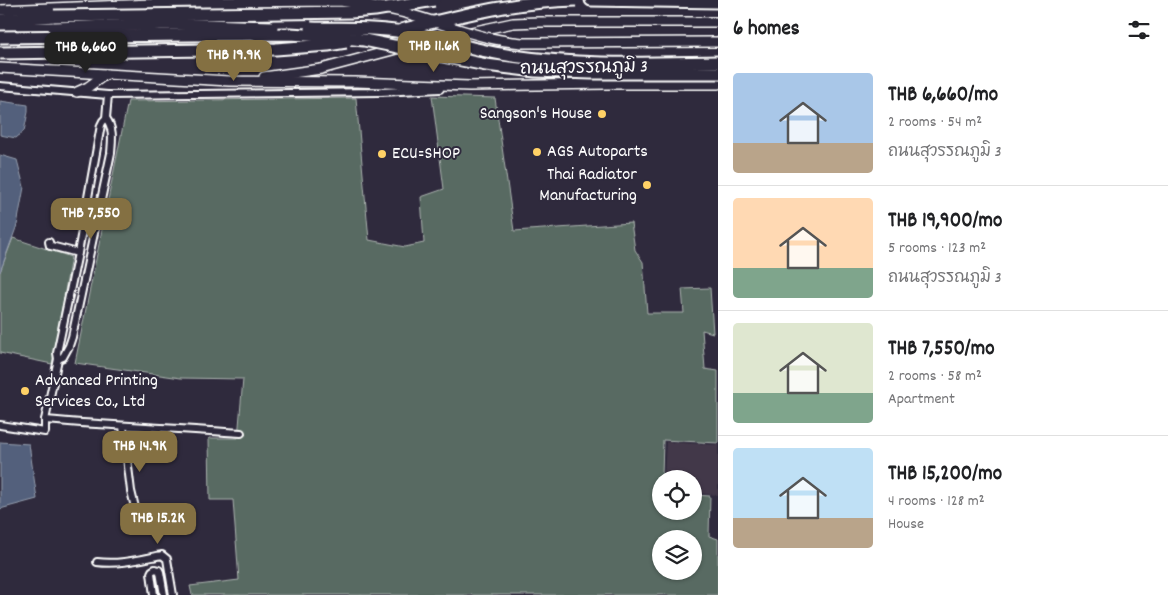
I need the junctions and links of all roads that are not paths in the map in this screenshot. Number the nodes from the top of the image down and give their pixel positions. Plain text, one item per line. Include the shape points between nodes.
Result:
1 (434, 0) edge
2 (576, 0) edge
3 (591, 0) edge
4 (718, 2) edge
5 (0, 10) edge
6 (0, 20) edge
7 (718, 22) edge
8 (0, 28) edge
9 (0, 37) edge
10 (718, 42) edge
11 (0, 53) edge
12 (718, 62) edge
13 (0, 68) edge
14 (718, 73) edge
15 (106, 74) junction
16 (229, 81) junction
17 (718, 84) edge
18 (0, 86) edge
19 (469, 86) junction
20 (77, 92) junction
21 (108, 95) junction
22 (106, 118) junction
23 (49, 242) dead end
24 (78, 253) junction
25 (58, 359) junction
26 (45, 420) junction
27 (0, 425) edge
28 (123, 426) junction
29 (241, 433) dead end
30 (139, 524) dead end
31 (97, 562) dead end
32 (154, 595) edge
33 (164, 595) edge
34 (173, 595) edge

1 - 6 highway, bridge via 351,12 54,16
2 - 11 highway, bridge via 498,8 369,38 302,48
3 - 4 highway
5 - 10 main road, bridge via 203,2 340,1 384,7 490,38 522,43
7 - 16 main road via 513,23 321,69
8 - 12 highway, bridge via 168,24 360,28 402,32 489,52 544,60
9 - 14 highway, bridge via 314,35 364,40 486,65 535,71
13 - 15 main road, ถนนสุวรรณภูมิ 3
15 - 16 main road, ถนนสุวรรณภูมิ 3
15 - 20 main road
16 - 19 main road, ถนนสุวรรณภูมิ 3
17 - 19 main road, ถนนสุวรรณภูมิ 3
18 - 20 street
19 - 21 street via 409,91
20 - 21 street
21 - 22 street
22 - 24 street via 101,126
22 - 25 street via 112,130 111,153 72,337 63,357
23 - 24 street via 50,246
24 - 25 street
25 - 26 street
26 - 27 street via 45,432
26 - 28 street
28 - 29 street
28 - 30 street
31 - 34 street via 117,563 162,556 167,560
32 - 33 street via 151,573 155,569 160,572

